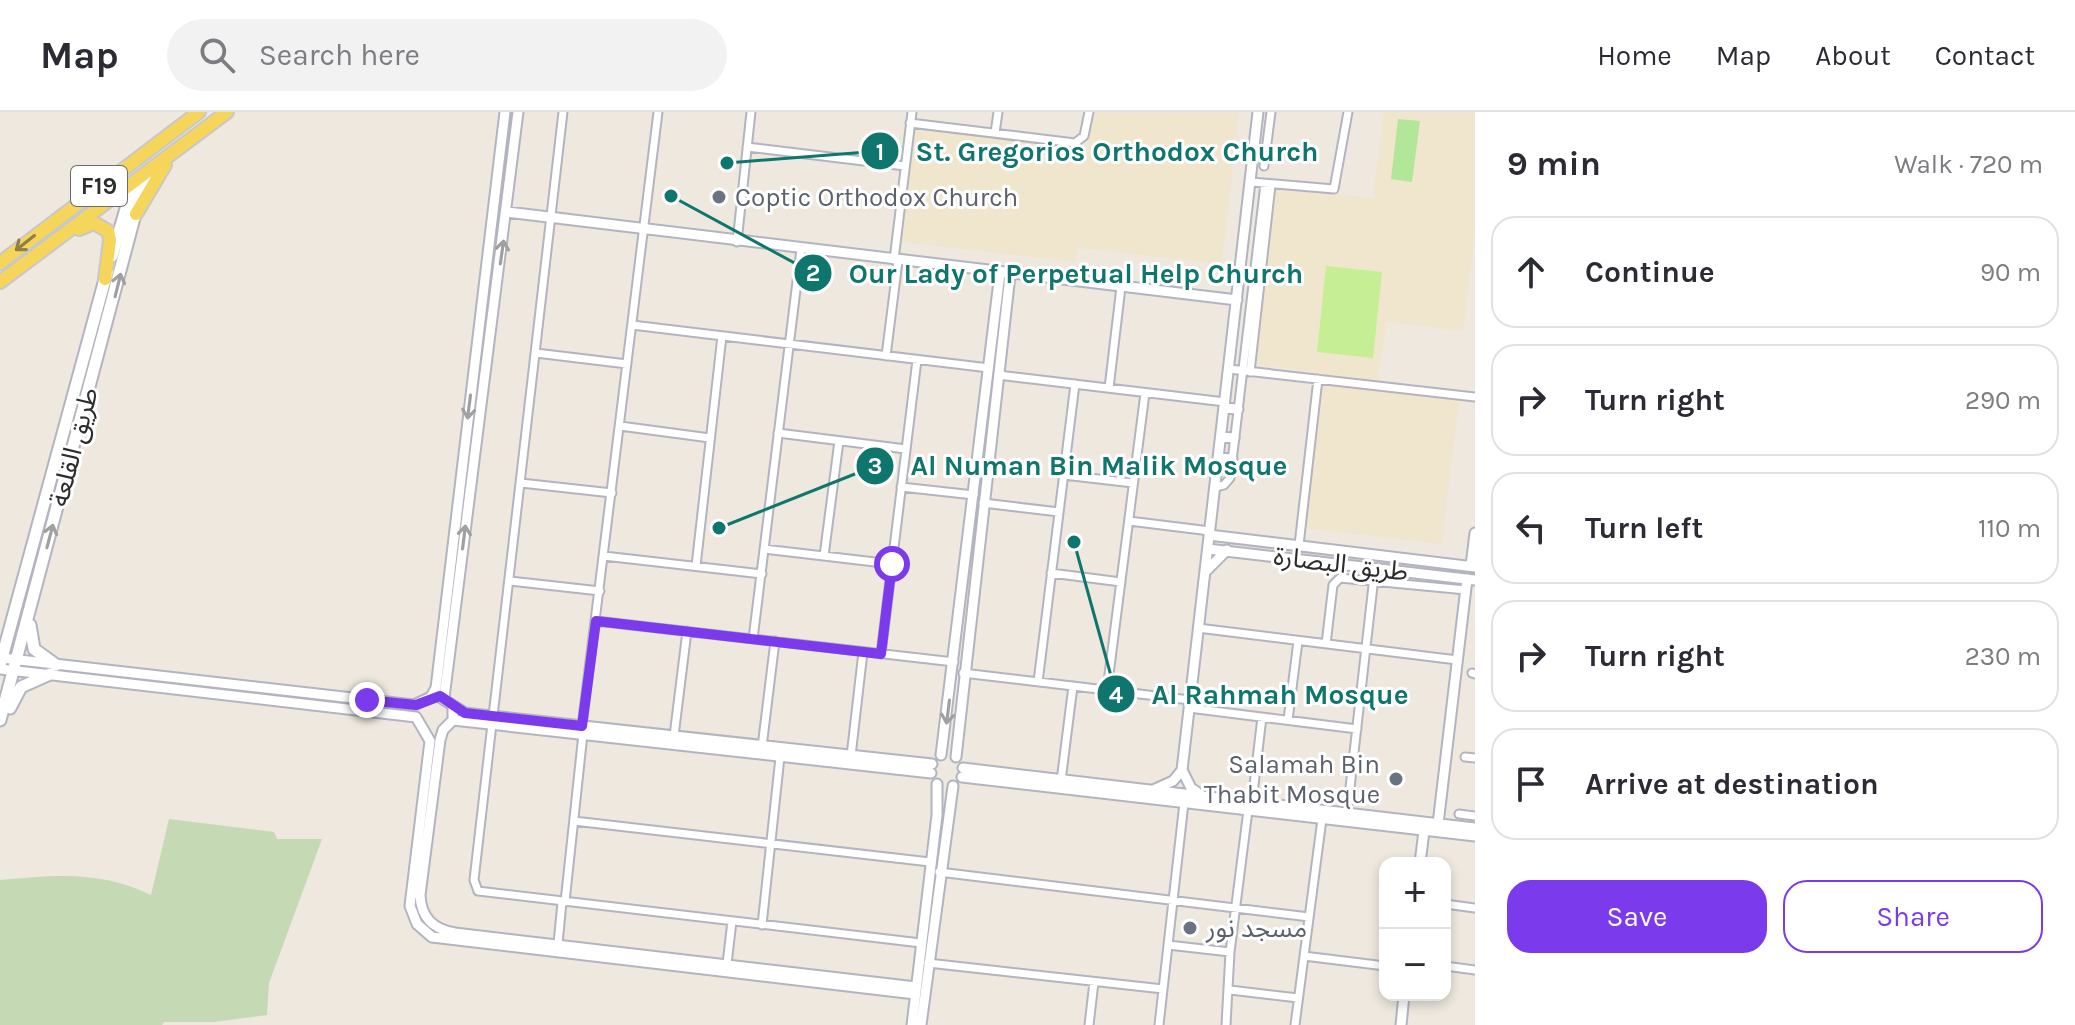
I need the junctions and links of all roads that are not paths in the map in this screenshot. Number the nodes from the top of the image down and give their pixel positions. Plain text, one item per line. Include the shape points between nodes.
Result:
1 (199, 112) edge
2 (227, 112) edge
3 (505, 112) edge
4 (518, 112) edge
5 (563, 112) edge
6 (658, 112) edge
7 (751, 112) edge
8 (912, 112) edge
9 (998, 112) edge
10 (1089, 112) edge
11 (1258, 112) edge
12 (1271, 112) edge
13 (1348, 112) edge
14 (910, 123) junction
15 (995, 133) junction
16 (189, 141) junction
17 (747, 147) junction
18 (126, 166) junction
19 (905, 166) junction
20 (1264, 166) dead end
21 (146, 173) junction
22 (134, 182) junction
23 (1251, 182) junction
24 (1268, 184) junction
25 (507, 212) junction
26 (136, 214) junction
27 (551, 218) junction
28 (643, 230) junction
29 (51, 242) junction
30 (737, 242) junction
31 (1243, 246) junction
32 (1260, 248) junction
33 (801, 249) junction
34 (896, 261) junction
35 (0, 263) edge
36 (487, 264) junction
37 (983, 271) junction
38 (1005, 274) junction
39 (1029, 276) junction
40 (105, 279) junction
41 (1239, 279) junction
42 (0, 282) edge
43 (1121, 287) junction
44 (1003, 293) junction
45 (1213, 298) junction
46 (1237, 300) junction
47 (495, 302) junction
48 (1234, 321) junction
49 (632, 325) junction
50 (478, 330) junction
51 (722, 336) junction
52 (789, 344) junction
53 (536, 353) junction
54 (886, 356) junction
55 (917, 360) junction
56 (627, 364) junction
57 (487, 366) junction
58 (989, 368) junction
59 (1229, 369) junction
60 (1246, 371) junction
61 (998, 375) junction
62 (1318, 379) junction
63 (1075, 384) junction
64 (1109, 388) junction
65 (1145, 393) junction
66 (1475, 397) edge
67 (1224, 405) junction
68 (1238, 409) junction
69 (620, 426) junction
70 (778, 433) junction
71 (1221, 437) junction
72 (710, 438) junction
73 (1234, 438) junction
74 (839, 441) junction
75 (906, 449) junction
76 (1218, 458) junction
77 (1232, 459) junction
78 (1064, 475) junction
79 (521, 483) junction
80 (1133, 483) junction
81 (901, 487) junction
82 (1215, 487) junction
83 (612, 493) junction
84 (974, 495) junction
85 (983, 503) junction
86 (1059, 512) junction
87 (1211, 515) junction
88 (1129, 521) junction
89 (1209, 533) junction
90 (1475, 533) edge
91 (1229, 537) junction
92 (1299, 545) junction
93 (764, 549) junction
94 (1208, 549) junction
95 (1228, 551) junction
96 (604, 556) junction
97 (824, 556) junction
98 (892, 564) junction
99 (696, 566) junction
100 (1473, 566) edge
101 (1205, 572) junction
102 (1051, 573) junction
103 (762, 574) junction
104 (1374, 574) junction
105 (1471, 579) edge
106 (510, 581) junction
107 (1121, 582) junction
108 (1466, 590) junction
109 (600, 591) junction
110 (30, 611) junction
111 (596, 621) junction
112 (1198, 628) junction
113 (687, 631) junction
114 (753, 639) junction
115 (775, 641) junction
116 (1298, 641) junction
117 (1326, 644) junction
118 (1366, 649) junction
119 (863, 652) junction
120 (881, 654) junction
121 (1457, 660) junction
122 (954, 662) junction
123 (1, 664) edge
124 (15, 665) junction
125 (53, 669) junction
126 (963, 673) junction
127 (1038, 682) junction
128 (1073, 686) junction
129 (1107, 690) junction
130 (444, 698) junction
131 (427, 700) junction
132 (1189, 704) junction
133 (453, 708) junction
134 (1262, 717) junction
135 (453, 720) junction
136 (493, 720) junction
137 (1288, 720) junction
138 (0, 723) edge
139 (422, 723) junction
140 (1357, 729) junction
141 (443, 730) junction
142 (582, 730) junction
143 (674, 736) junction
144 (762, 747) junction
145 (941, 755) junction
146 (851, 756) junction
147 (780, 757) junction
148 (956, 757) junction
149 (1465, 757) dead end
150 (1475, 758) edge
151 (932, 769) junction
152 (1182, 770) junction
153 (963, 773) junction
154 (1061, 781) junction
155 (937, 784) junction
156 (953, 786) junction
157 (1149, 791) junction
158 (1204, 797) junction
159 (1184, 803) junction
160 (1250, 806) junction
161 (1347, 814) junction
162 (1459, 814) dead end
163 (1475, 816) edge
164 (1322, 819) junction
165 (574, 821) junction
166 (1438, 824) junction
167 (1475, 828) edge
168 (1424, 831) junction
169 (1475, 836) edge
170 (770, 843) junction
171 (1421, 857) edge
172 (930, 862) junction
173 (939, 872) junction
174 (564, 902) junction
175 (1173, 902) junction
176 (1451, 905) edge
177 (1236, 908) junction
178 (1475, 908) edge
179 (1309, 917) junction
180 (732, 921) junction
181 (762, 925) junction
182 (921, 943) junction
183 (558, 944) junction
184 (1168, 945) junction
185 (1230, 952) junction
186 (1304, 956) junction
187 (928, 963) junction
188 (727, 964) junction
189 (1379, 965) edge
190 (1451, 967) edge
191 (1475, 970) edge
192 (1094, 982) junction
193 (872, 986) junction
194 (1163, 989) junction
195 (1230, 990) junction
196 (915, 991) junction
197 (1298, 998) junction
198 (1403, 1001) edge
199 (912, 1025) edge
200 (921, 1025) edge
201 (1089, 1025) edge
202 (1159, 1025) edge
203 (1226, 1025) edge
204 (1295, 1025) edge
205 (1401, 1025) edge

1 - 18 main road, F19
2 - 16 main road, F19
3 - 36 street
4 - 25 street
5 - 27 street
6 - 28 street
7 - 17 street
8 - 14 street
9 - 15 street
10 - 15 street via 1086,133 1078,142
11 - 23 street
12 - 20 street
13 - 24 street via 1336,188
14 - 15 street
14 - 19 street
16 - 21 main road, F19
16 - 26 main road via 157,175
17 - 19 street
17 - 30 street
18 - 29 main road via 132,167 133,175
18 -> 35 main road, F19
19 - 34 street
21 - 22 main road, F19
21 - 26 main road, طريق القلعة
22 - 29 main road, F19
22 - 40 main road, طريق القلعة
23 - 24 street
23 - 31 street
24 - 32 street
25 - 27 street
47 -> 25 street
110 -> 26 main road, طريق القلعة
27 - 28 street
27 - 53 street
28 - 30 street
28 - 49 street
29 - 40 main road via 87,224 103,226 110,240
29 - 42 main road, F19
30 - 33 street
31 - 32 street
31 - 41 street
32 - 60 street
33 - 34 street
33 - 52 street
34 - 37 street
34 - 54 street
36 - 47 street via 487,300
36 - 50 street
37 - 38 street
37 - 44 street
38 - 39 street
38 - 44 street
39 - 43 street
39 - 44 street
40 - 123 main road, طريق القلعة
41 - 45 street
41 - 46 street
43 - 45 street
43 - 64 street
44 - 58 street
44 - 61 street
45 - 46 street
45 - 48 street via 1227,304
46 - 48 street
47 - 57 street
48 - 59 street
49 - 51 street
49 - 56 street
50 - 57 street via 488,329
50 -> 131 street via 436,688
51 - 52 street
51 - 72 street
52 - 54 street
52 - 70 street
53 - 56 street
53 - 79 street
54 - 55 street
55 - 58 street
55 - 75 street
56 - 69 street
130 -> 57 street
58 - 84 street
59 - 60 street
59 - 67 street
60 - 62 street
60 - 68 street
61 - 63 street
61 - 85 street
62 - 66 street
62 - 92 street
63 - 64 street
63 - 78 street
64 - 65 street
65 - 67 street
65 - 80 street
67 - 68 street
67 - 71 street
68 - 73 street
69 - 72 street
69 - 83 street
70 - 74 street
70 - 93 street
71 - 73 street
71 - 76 street
72 - 99 street
73 - 77 street
74 - 75 street
74 - 97 street
75 - 81 street
76 - 77 street
76 - 82 street
77 - 82 street via 1229,481
78 - 80 street
78 - 86 street
79 - 83 street
79 - 106 street
80 - 88 street
81 - 84 street
81 - 98 street
82 - 87 street
83 - 96 street
84 - 122 street
85 - 86 street
85 - 126 street
86 - 102 street
87 - 89 street
87 - 91 street
88 - 89 street
88 - 107 street
89 - 91 street, طريق البصارة
89 - 94 street
90 - 100 street
91 - 92 street, طريق البصارة
91 - 95 street via 1222,544
92 - 100 street, طريق البصارة
93 - 97 street
93 - 103 street
94 - 95 street, طريق البصارة
94 - 101 street
95 - 101 street
95 - 104 street, طريق البصارة
96 - 99 street
96 - 109 street
97 - 98 street
98 - 120 street
99 - 103 street
101 - 112 street
102 - 107 street
102 - 127 street
103 - 114 street
104 - 105 street, طريق البصارة
104 - 108 street
104 - 117 street via 1334,582
104 - 118 street
105 - 108 street
106 - 109 street
106 - 136 street
107 - 129 street
108 - 121 street
109 - 111 street
110 - 124 main road, طريق القلعة
110 - 125 main road via 34,649
111 - 113 street
111 - 142 street
112 - 116 street
112 - 132 street
113 - 114 street
113 - 143 street
114 - 115 street
115 - 119 street
115 - 144 street
116 - 117 street
116 - 137 street
117 - 118 street
118 - 121 street
118 - 140 street
119 - 120 street
119 - 146 street
120 - 122 street
121 - 166 street
122 -> 145 street
123 - 124 street
124 - 125 street
124 - 138 main road, طريق القلعة
125 - 131 street via 414,705
125 - 138 main road via 21,687
125 - 139 street via 390,713
126 - 127 street
126 - 148 street
127 - 128 street
128 - 129 street
128 - 154 street
129 - 132 street
130 - 131 street
130 - 133 street
131 - 139 street
132 - 134 street
132 - 152 street
133 - 135 street
133 - 136 street
134 - 137 street
134 - 160 street
135 - 136 street
135 - 141 street
136 - 142 street
136 - 174 street via 475,886 486,893
137 - 140 street
139 - 141 street
139 - 193 street via 430,741 410,906 417,924 432,937
140 - 161 street
141 - 183 street via 420,895 423,913 445,931
142 - 143 street
142 - 147 street
142 - 165 street
143 - 144 street
144 - 146 street
145 - 148 street
145 - 151 street
146 - 151 street
147 - 151 street
147 - 170 street
148 - 153 street
149 - 150 street
151 - 155 street
152 - 157 street via 1173,781
152 - 158 street via 1191,788
153 - 154 street
153 - 156 street
153 - 159 street
154 - 157 street
155 - 156 street
155 - 172 street
156 - 173 street
157 - 158 street
158 - 160 street
159 - 160 street
159 - 175 street
160 - 161 street
160 - 164 street
160 - 177 street
161 - 166 street
162 - 163 street
164 - 168 street
164 - 179 street
165 - 170 street
165 - 174 street
166 - 167 street
168 - 169 street
168 - 171 street
170 - 172 street
170 - 181 street
172 - 182 street
173 - 175 street
173 - 187 street
174 - 180 street
174 - 183 street
175 - 177 street
175 - 184 street
176 - 178 street
177 - 179 street
177 - 185 street
179 - 186 street
180 - 181 street
180 - 188 street
181 - 182 street
182 - 196 street
183 - 188 street
184 - 185 street
184 - 194 street
185 - 195 street
186 - 189 street
186 - 197 street
187 - 192 street
187 - 200 street
188 - 193 street
190 - 191 street
192 - 194 street
192 - 201 street
193 - 196 street
194 - 202 street
195 - 197 street
195 - 203 street
196 - 199 street
197 - 204 street
198 - 205 street

